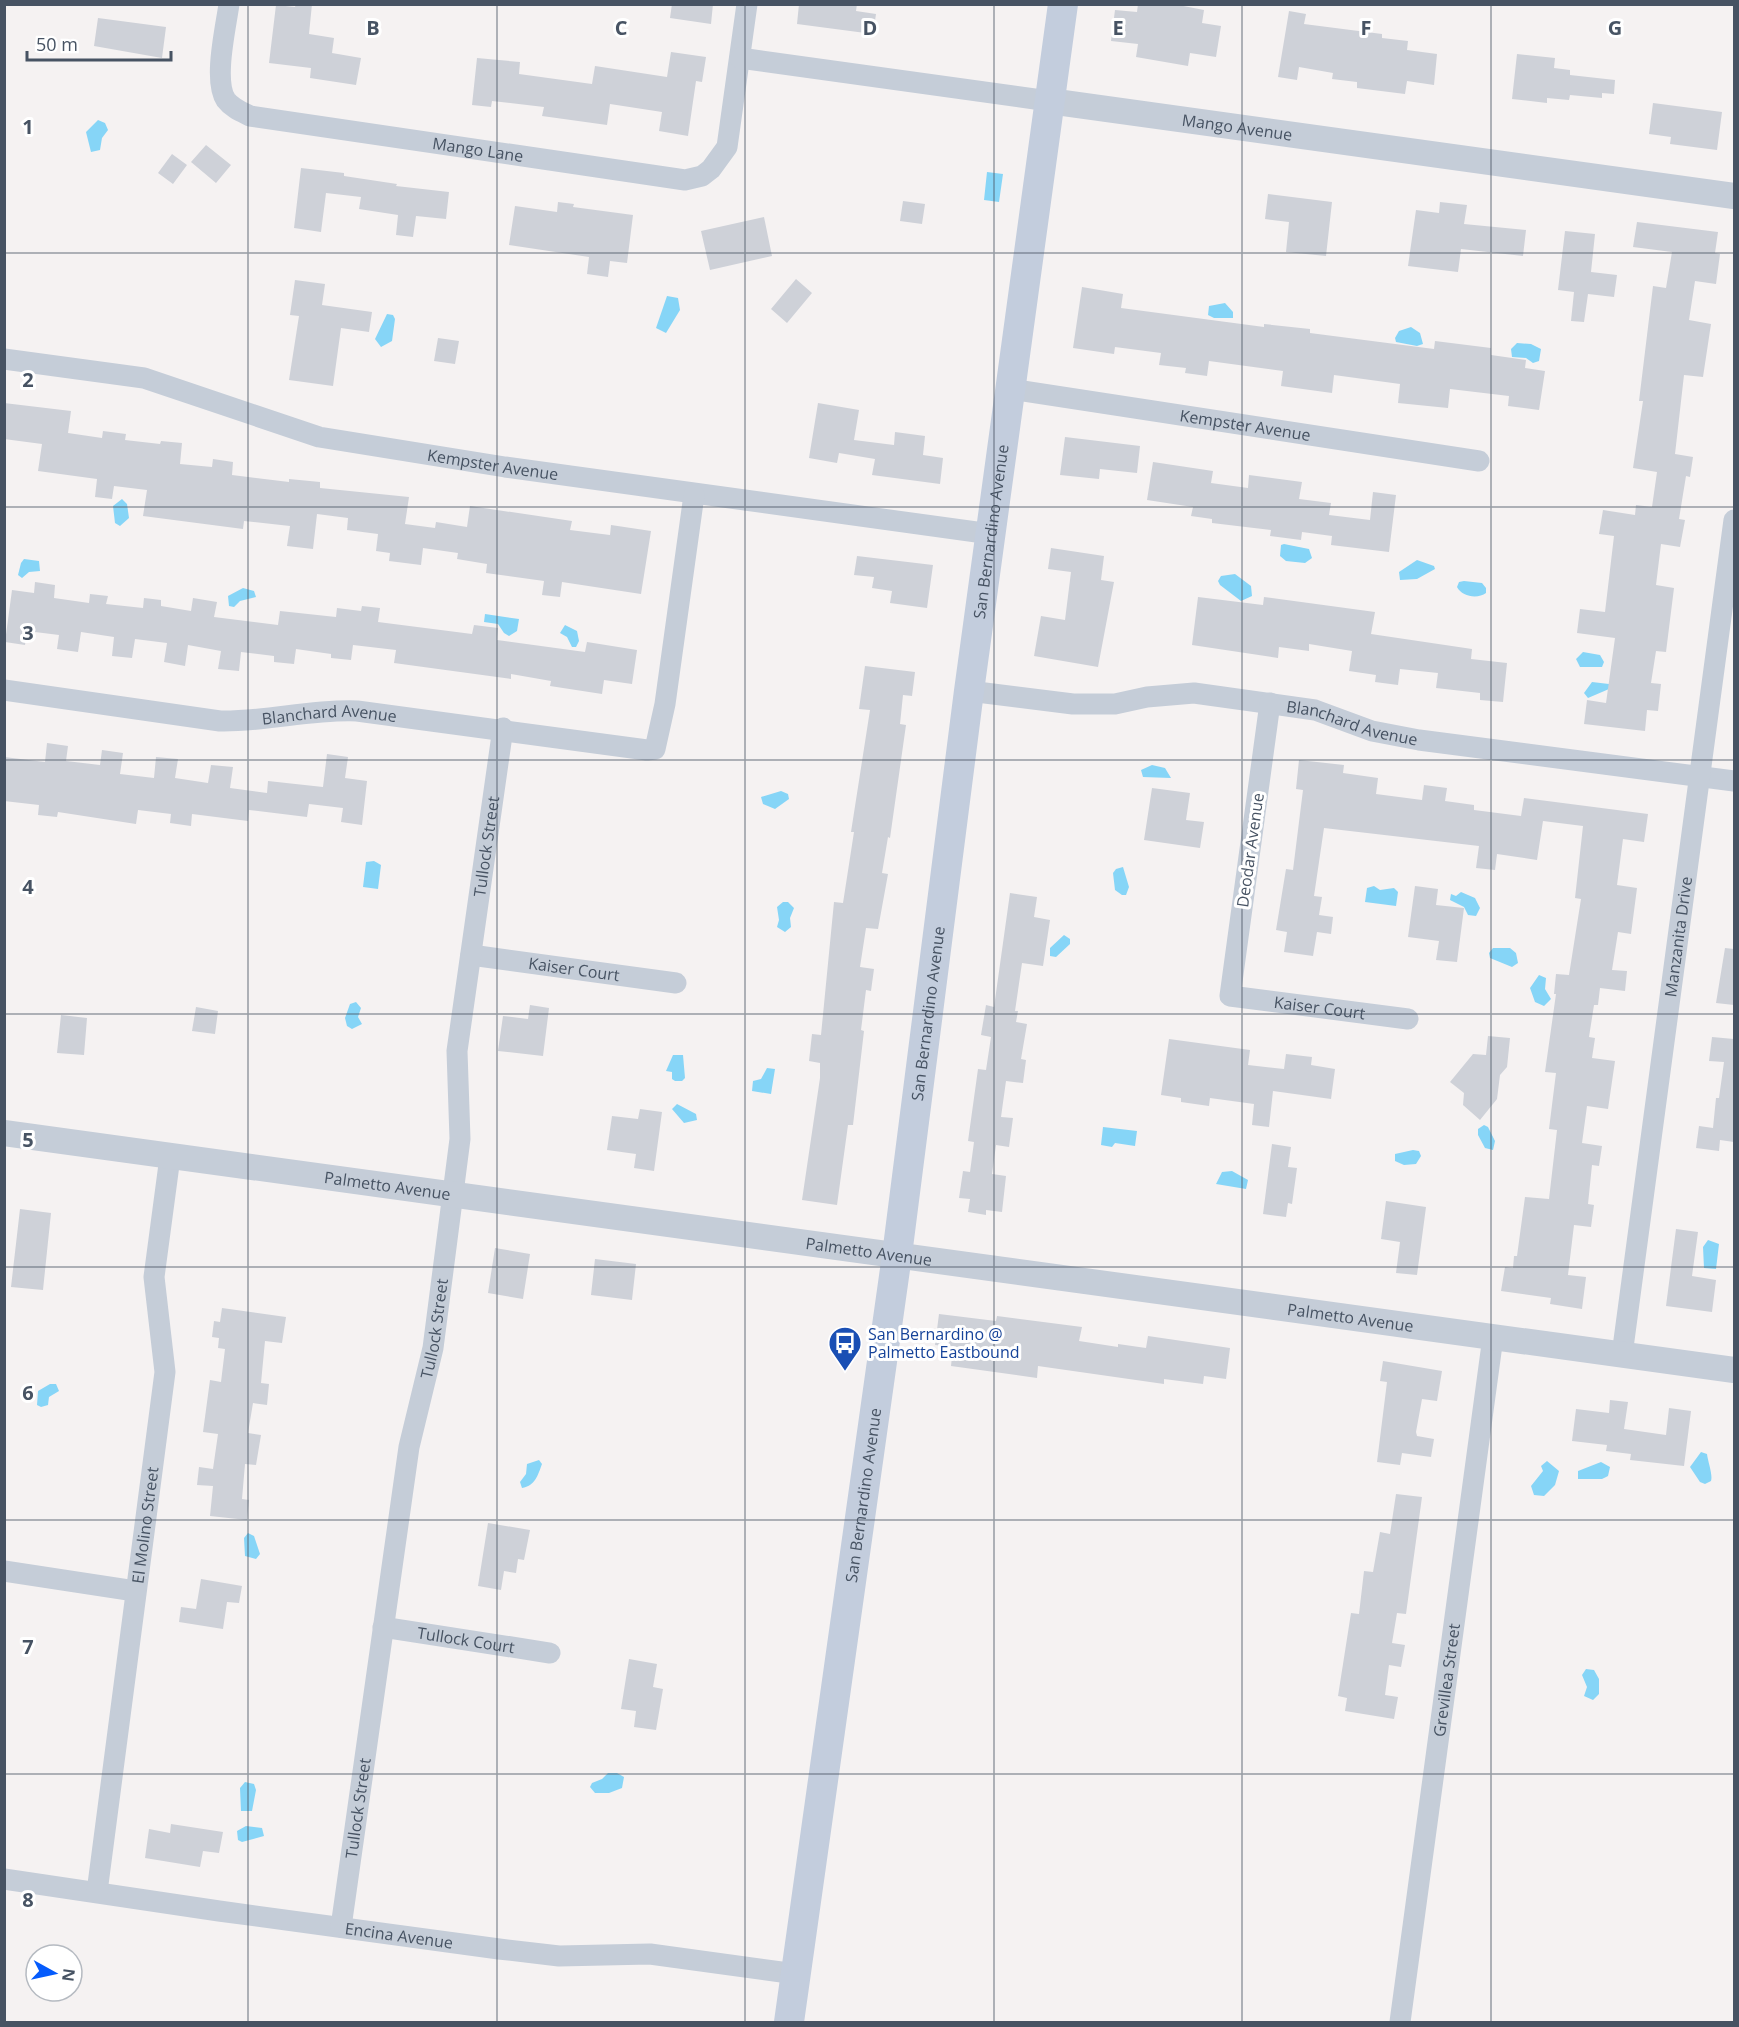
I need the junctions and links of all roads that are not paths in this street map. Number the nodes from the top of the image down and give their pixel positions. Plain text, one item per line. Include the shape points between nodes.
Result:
1 (229, 4) edge
2 (747, 4) edge
3 (1064, 4) edge
4 (740, 58) junction
5 (1049, 101) junction
6 (1734, 196) edge
7 (4, 359) edge
8 (1011, 389) junction
9 (1479, 461) dead end
10 (694, 495) junction
11 (1734, 520) edge
12 (991, 534) junction
13 (4, 690) edge
14 (969, 691) junction
15 (1270, 703) junction
16 (503, 728) junction
17 (1701, 777) junction
18 (1734, 781) edge
19 (471, 956) junction
20 (675, 983) dead end
21 (1230, 996) joint
22 (1408, 1019) dead end
23 (4, 1132) edge
24 (170, 1157) junction
25 (453, 1195) junction
26 (897, 1255) junction
27 (1493, 1337) junction
28 (1622, 1355) junction
29 (1734, 1370) edge
30 (4, 1572) edge
31 (135, 1591) junction
32 (383, 1627) junction
33 (550, 1653) dead end
34 (4, 1879) edge
35 (97, 1892) junction
36 (341, 1927) junction
37 (796, 1974) junction
38 (789, 2022) edge
39 (1400, 2022) edge

1 - 4 street, Mango Lane via 222,85 226,99 250,116 685,180 711,170 727,147
2 - 4 street, Mango Lane
3 - 5 main road, San Bernardino Avenue
4 - 5 street, Mango Avenue
5 - 6 street, Mango Avenue
5 - 8 main road, San Bernardino Avenue
7 - 10 street, Kempster Avenue via 144,378 319,437
8 - 9 street, Kempster Avenue
8 - 12 main road, San Bernardino Avenue
10 - 12 street, Kempster Avenue
10 - 16 street, Blanchard Avenue via 665,704 655,749
11 - 17 street, Manzanita Drive
12 - 14 main road, San Bernardino Avenue
13 - 16 street, Blanchard Avenue via 220,721 255,721 340,710
14 - 15 street, Blanchard Avenue via 1073,704 1115,705 1147,697 1194,693
14 - 26 main road, San Bernardino Avenue
15 - 17 street, Blanchard Avenue via 1315,710 1372,731 1419,740
15 - 21 street, Deodar Avenue
16 - 19 street, Tullock Street
17 - 18 street, Blanchard Avenue
17 - 28 street, Manzanita Drive
19 - 20 street, Kaiser Court
19 - 25 street, Tullock Street via 457,1051 461,1119
21 - 22 street, Kaiser Court
23 - 24 street, Palmetto Avenue
24 - 25 street, Palmetto Avenue
24 - 31 street, El Molino Street via 154,1277 165,1371
25 - 26 street, Palmetto Avenue
25 - 32 street, Tullock Street via 433,1348 409,1447
26 - 27 street, Palmetto Avenue
26 - 37 main road, San Bernardino Avenue
27 - 28 street, Palmetto Avenue
27 - 39 street, Grevillea Street
28 - 29 street, Palmetto Avenue
30 - 31 street
31 - 35 street, El Molino Street
32 - 33 street, Tullock Court
32 - 36 street, Tullock Street
34 - 35 street, Encina Avenue
35 - 36 street, Encina Avenue
36 - 37 street, Encina Avenue via 559,1956 650,1954
37 - 38 main road, San Bernardino Avenue

